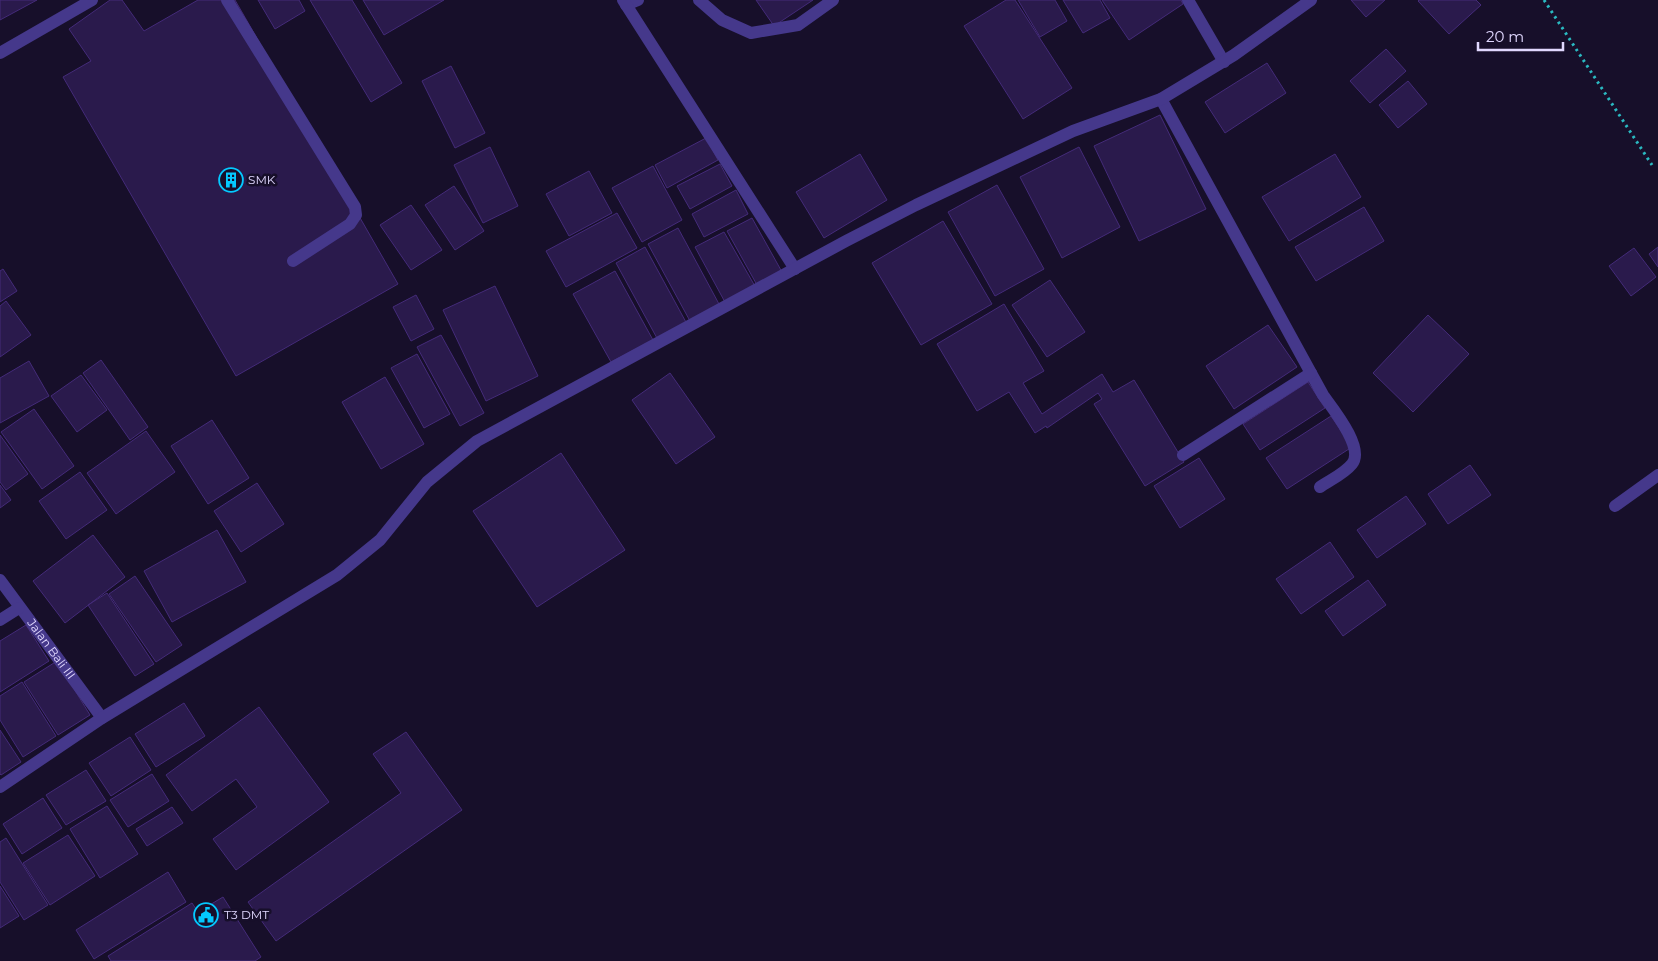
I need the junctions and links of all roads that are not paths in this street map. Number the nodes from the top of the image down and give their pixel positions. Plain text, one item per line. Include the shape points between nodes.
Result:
1 (92, 0) edge
2 (227, 0) edge
3 (699, 0) edge
4 (833, 0) edge
5 (1188, 0) edge
6 (629, 2) edge
7 (1305, 2) edge
8 (0, 53) edge
9 (1224, 62) junction
10 (1160, 99) junction
11 (293, 261) dead end
12 (795, 270) junction
13 (1311, 372) junction
14 (1183, 456) dead end
15 (1658, 475) edge
16 (1320, 486) dead end
17 (1615, 506) dead end
18 (0, 580) edge
19 (19, 608) junction
20 (0, 620) edge
21 (102, 718) junction
22 (0, 787) edge

1 - 8 street
2 - 11 street via 355,207 356,215 350,224
3 - 4 street via 722,20 751,34 798,25
5 - 9 street
6 - 12 street
7 - 9 street
9 - 10 street
10 - 12 street via 1073,132 916,205
10 - 13 street
12 - 21 street via 477,441 427,482 380,540 337,575
13 - 14 street
13 - 16 street via 1351,437 1356,456 1346,470
15 - 17 street
18 - 19 street, Jalan Bali III
19 - 20 street
19 - 21 street, Jalan Bali III
21 - 22 street

